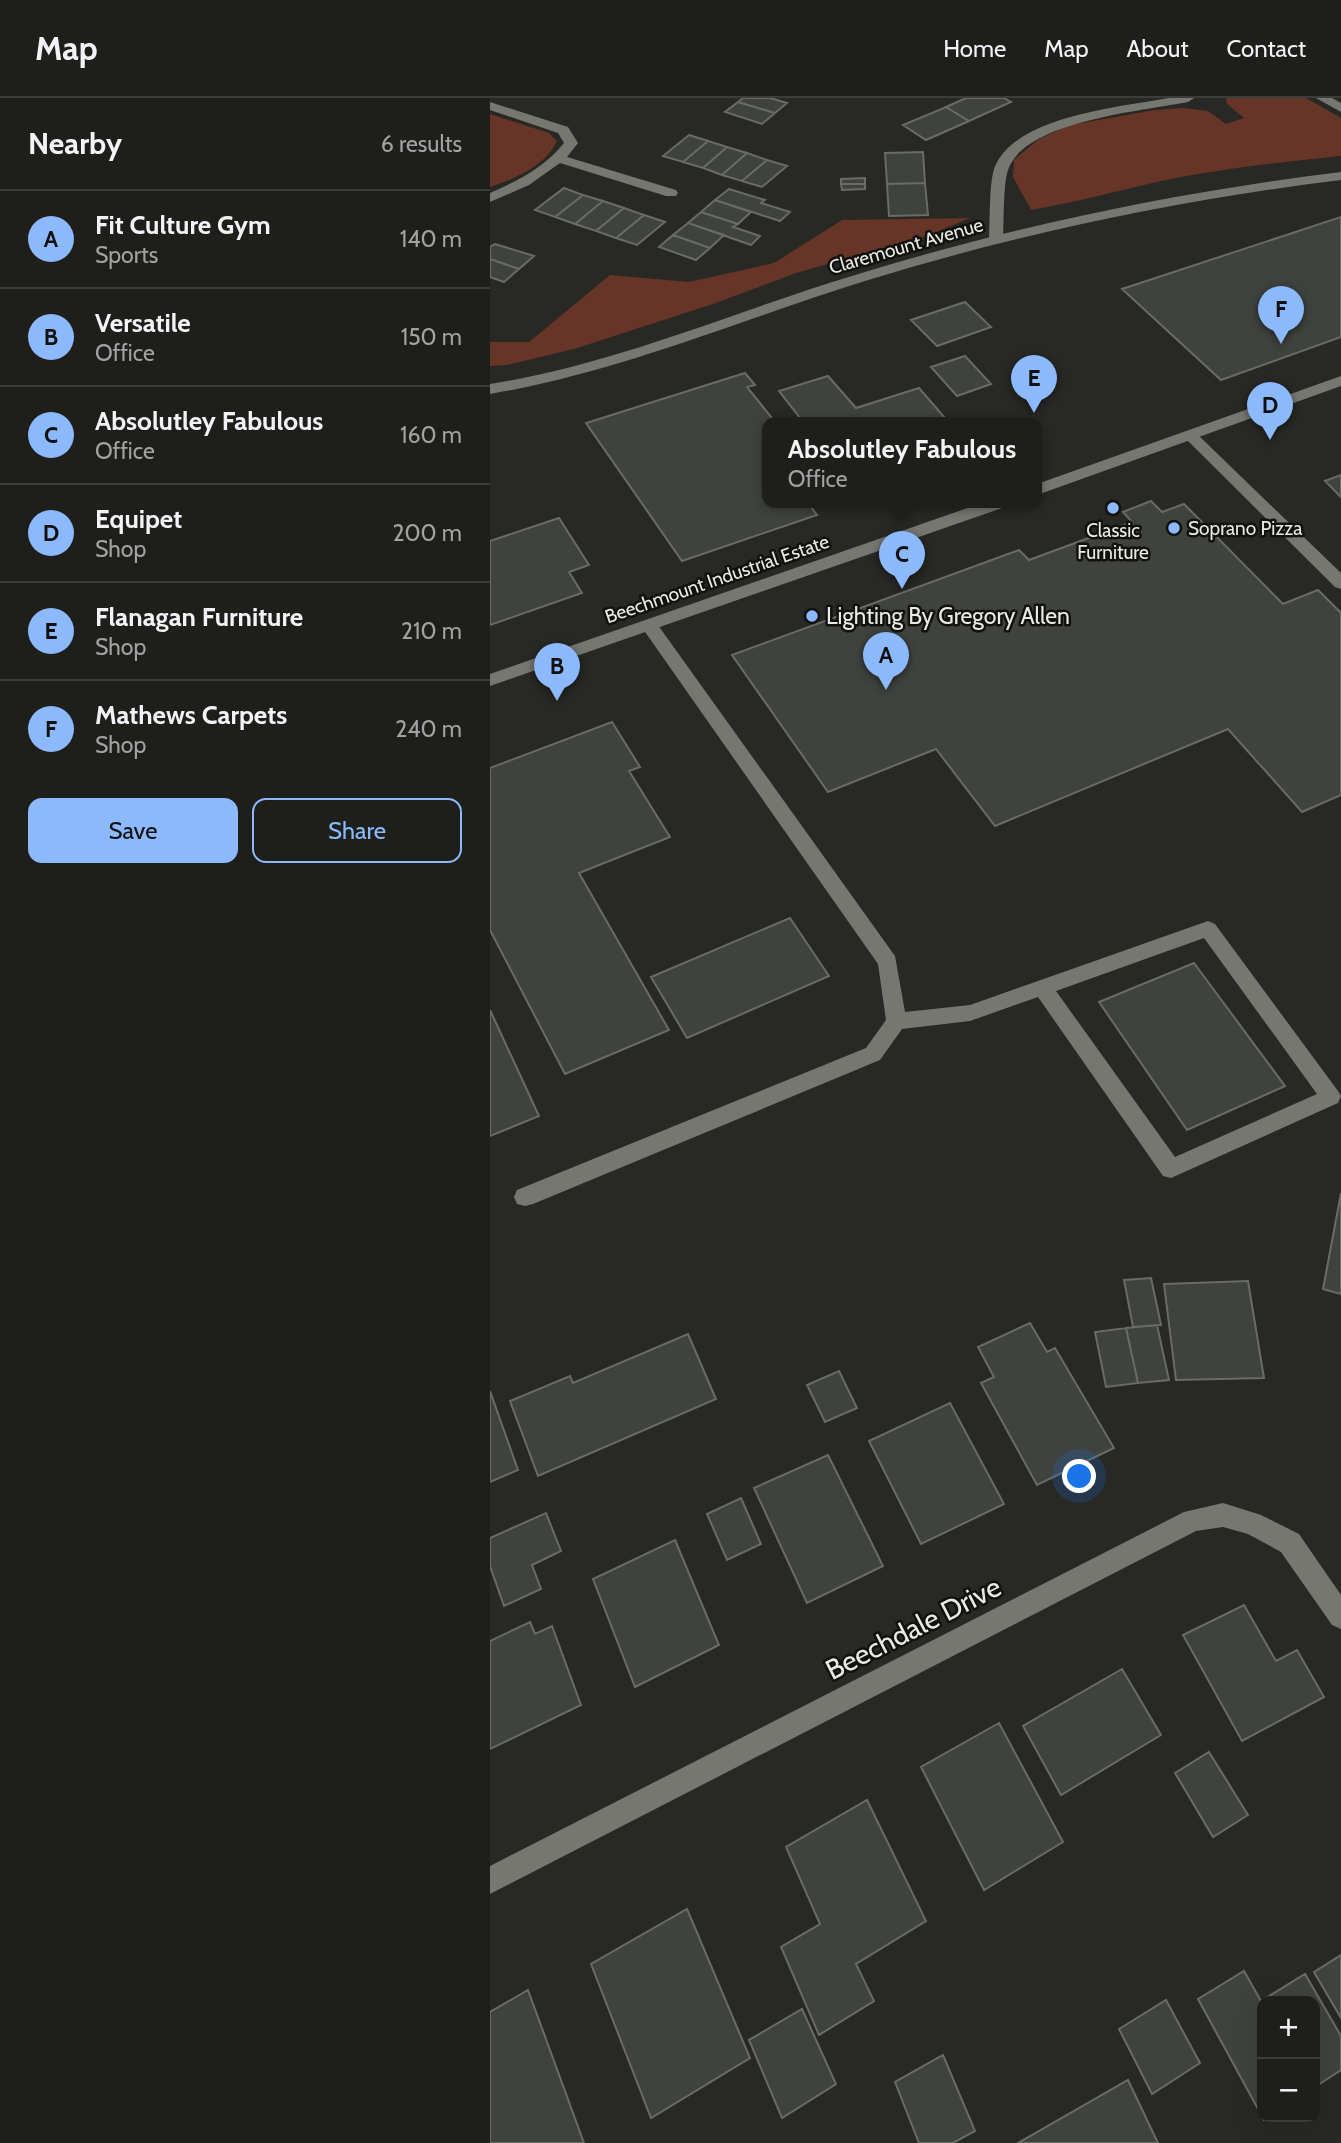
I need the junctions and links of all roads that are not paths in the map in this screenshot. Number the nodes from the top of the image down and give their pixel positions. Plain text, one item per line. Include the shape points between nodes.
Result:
1 (1188, 98) edge
2 (1322, 98) edge
3 (490, 106) edge
4 (1341, 108) edge
5 (560, 159) junction
6 (1341, 176) edge
7 (671, 193) dead end
8 (490, 198) edge
9 (996, 240) junction
10 (1341, 381) edge
11 (490, 388) edge
12 (1191, 436) junction
13 (1042, 488) edge
14 (985, 508) edge
15 (1341, 583) edge
16 (649, 625) junction
17 (490, 680) edge
18 (1042, 987) junction
19 (896, 1021) junction
20 (525, 1197) dead end
21 (1341, 1616) edge
22 (490, 1880) edge

1 - 9 street via 1056,124 1021,142 1001,169
2 - 4 street
3 - 5 street via 563,130 571,143
5 - 7 street
5 - 8 street via 525,184
6 - 9 street, Claremount Avenue via 1262,184
9 - 11 street, Claremount Avenue via 794,299 592,369
10 - 12 street
12 - 13 street
12 - 15 street
14 - 16 street, Beechmount Industrial Estate
16 - 17 street, Beechmount Industrial Estate
16 - 19 street via 888,962
18 - 18 street via 1208,929 1331,1097 1171,1169
18 - 19 street via 970,1013
19 - 20 street via 873,1054
21 - 22 street, Beechdale Drive via 1290,1543 1252,1523 1223,1515 1193,1520

